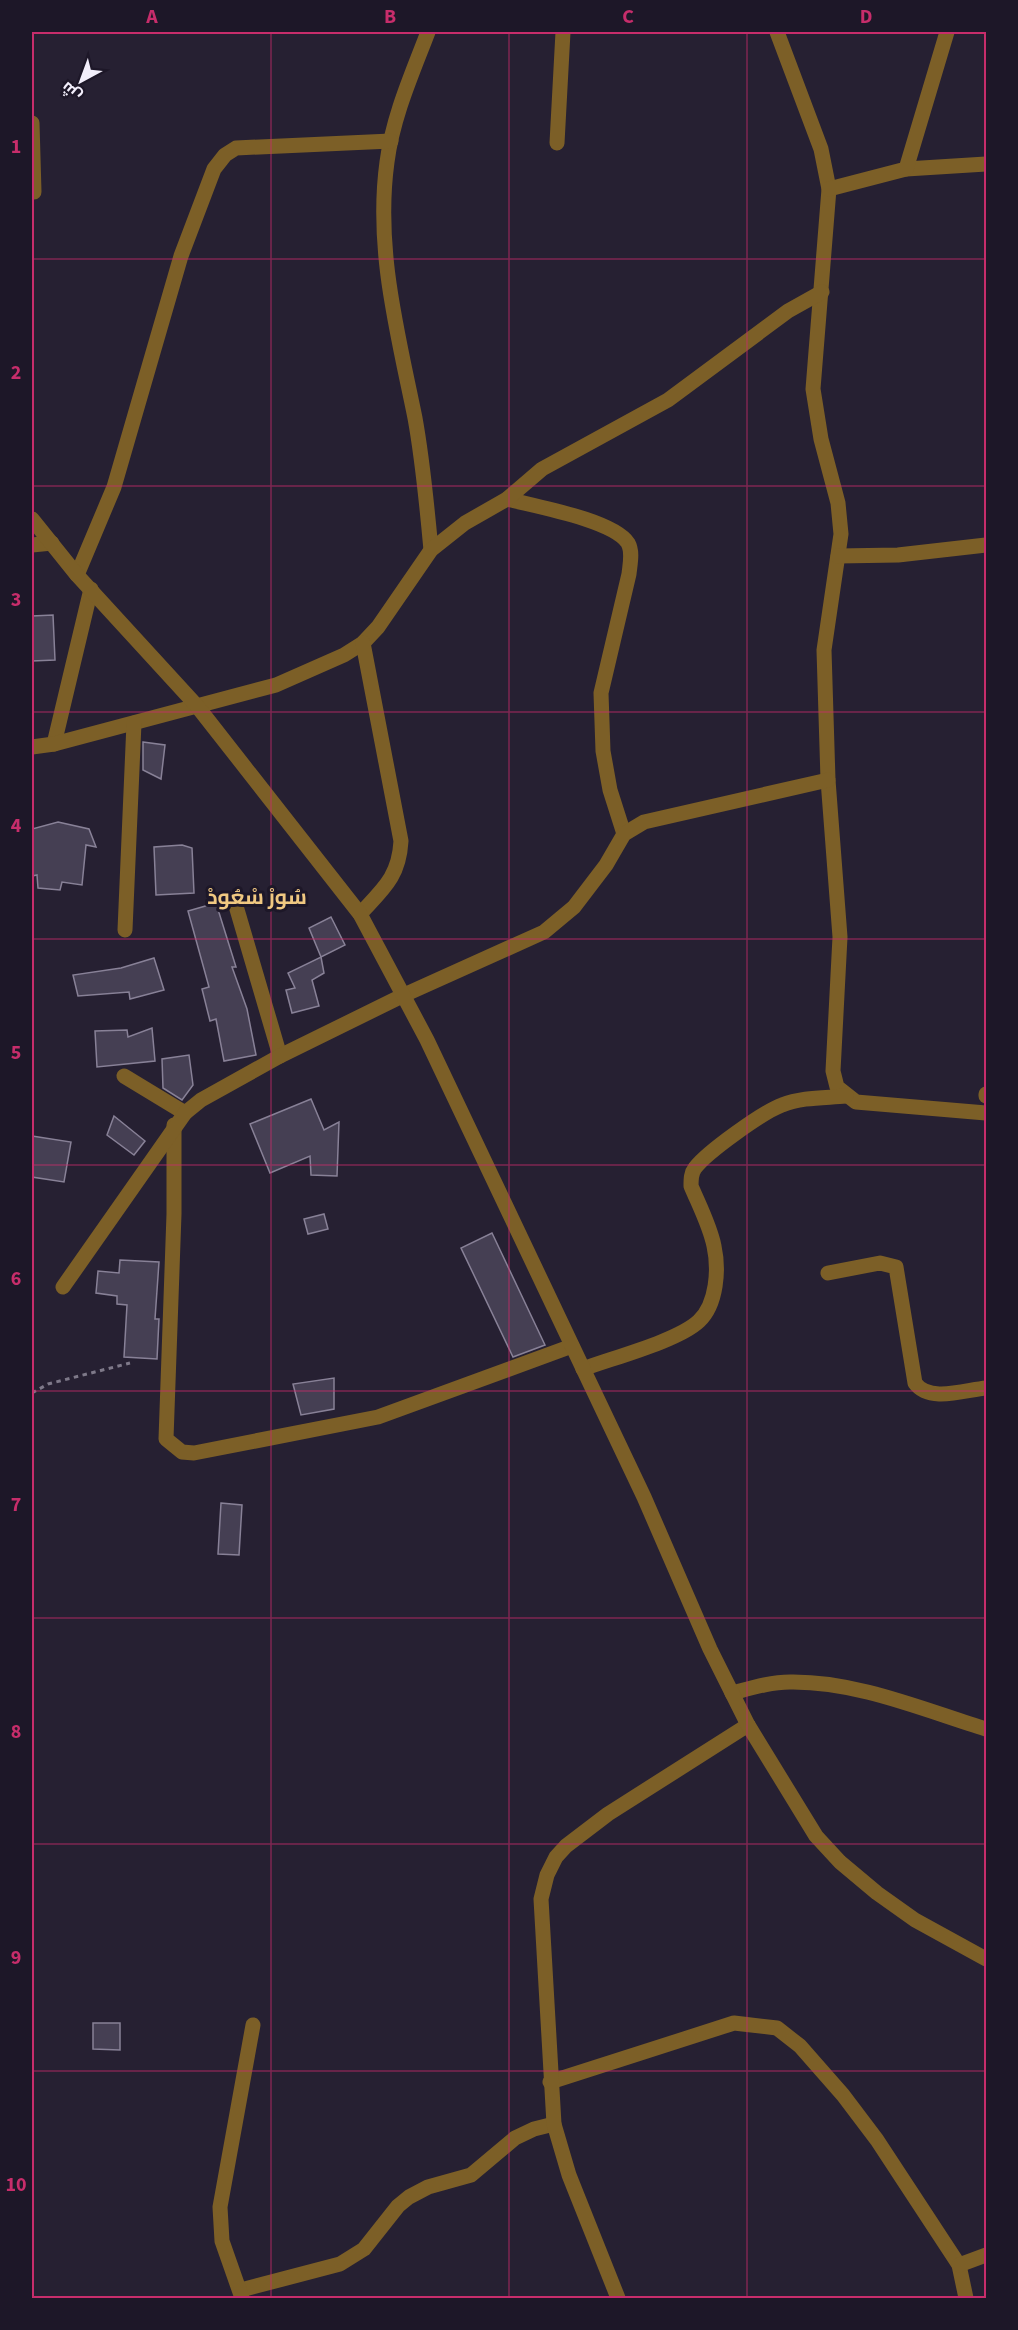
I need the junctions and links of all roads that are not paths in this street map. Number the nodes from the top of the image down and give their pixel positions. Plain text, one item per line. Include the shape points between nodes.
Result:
1 (428, 32) edge
2 (563, 32) edge
3 (777, 32) edge
4 (947, 32) edge
5 (32, 123) edge
6 (391, 141) junction
7 (557, 143) dead end
8 (987, 164) edge
9 (906, 169) junction
10 (830, 189) junction
11 (34, 192) dead end
12 (822, 292) junction
13 (507, 499) junction
14 (32, 519) edge
15 (52, 543) junction
16 (32, 545) edge
17 (987, 545) edge
18 (431, 550) junction
19 (838, 556) junction
20 (78, 575) junction
21 (91, 589) junction
22 (363, 643) junction
23 (197, 706) junction
24 (134, 723) junction
25 (54, 744) junction
26 (32, 749) edge
27 (828, 780) junction
28 (624, 834) junction
29 (236, 906) dead end
30 (360, 914) junction
31 (125, 930) dead end
32 (404, 995) junction
33 (280, 1056) junction
34 (124, 1076) dead end
35 (846, 1096) junction
36 (185, 1113) junction
37 (987, 1113) edge
38 (174, 1125) junction
39 (828, 1273) dead end
40 (63, 1287) dead end
41 (572, 1346) junction
42 (583, 1369) junction
43 (987, 1388) edge
44 (732, 1693) junction
45 (748, 1725) junction
46 (987, 1729) edge
47 (987, 1959) edge
48 (253, 2025) dead end
49 (550, 2082) junction
50 (554, 2124) junction
51 (987, 2255) edge
52 (959, 2265) junction
53 (242, 2294) edge
54 (618, 2298) edge
55 (966, 2298) edge

1 - 6 street via 398,109
2 - 7 street
3 - 10 street via 821,149
4 - 9 street
5 - 11 street
6 - 18 street via 383,209 387,274 415,420
6 - 20 street via 236,148 214,169 181,256 114,487
8 - 9 street
9 - 10 street
10 - 12 street
12 - 13 street via 788,311 668,400 542,469
12 - 19 street via 813,389 821,440 838,502
13 - 18 street via 465,523
13 - 28 street via 592,521 618,533 628,543 629,574 601,693 603,751
14 - 15 street
15 - 16 street
15 - 20 street
17 - 19 street via 898,555
18 - 22 street
19 - 27 street via 824,650
20 - 21 street
21 - 23 street
21 - 25 street
22 - 23 street via 344,656 276,685
22 - 30 street via 401,842 400,860 393,877
23 - 24 street
23 - 30 street
24 - 25 street
24 - 31 street
25 - 26 street
27 - 28 street via 644,822
27 - 35 street via 840,937 833,1071 837,1087
28 - 32 street via 606,865 561,919 544,932
29 - 33 street
30 - 32 street
32 - 33 street
32 - 41 street
33 - 36 street
34 - 36 street
35 - 37 street via 856,1102
35 - 42 street via 800,1100 781,1106 737,1134 695,1168 691,1186 714,1245 717,1265 716,1285 705,1313 699,1322 673,1336
36 - 38 street
38 - 40 street
38 - 41 street via 166,1439 182,1452 194,1453 378,1417
39 - 43 street via 880,1263 896,1267 915,1383 933,1394
41 - 42 street
42 - 44 street
44 - 45 street
44 - 46 street via 790,1682 822,1684 895,1700
45 - 47 street via 816,1836 840,1862 915,1920
45 - 49 street via 608,1814 556,1857 541,1899
48 - 53 street via 220,2207 222,2241
49 - 50 street
49 - 52 street via 734,2023 777,2028 800,2046 843,2095
50 - 53 street via 515,2138 471,2175 428,2187 409,2197 364,2249 340,2264
50 - 54 street via 568,2175
51 - 52 street
52 - 55 street

